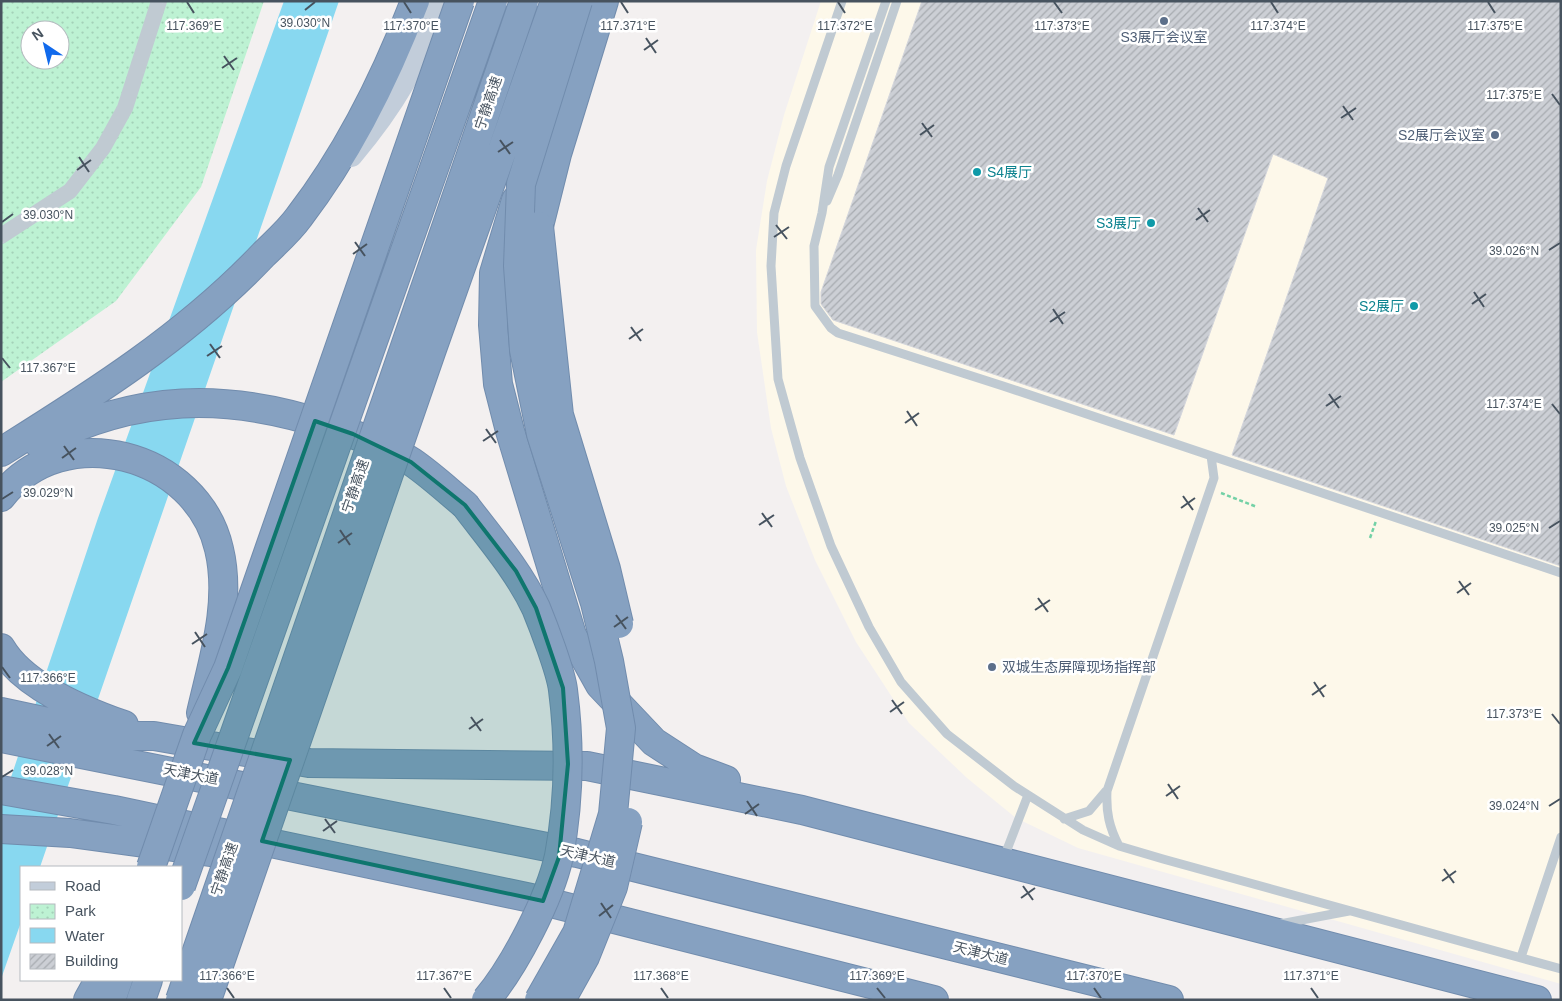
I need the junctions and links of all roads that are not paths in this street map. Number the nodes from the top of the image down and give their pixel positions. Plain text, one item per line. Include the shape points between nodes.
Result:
1 (159, 1) edge
2 (415, 1) edge
3 (439, 1) edge
4 (460, 1) edge
5 (493, 1) edge
6 (524, 1) edge
7 (555, 1) edge
8 (578, 1) edge
9 (604, 1) edge
10 (842, 1) edge
11 (886, 1) edge
12 (897, 1) edge
13 (521, 184) junction
14 (822, 213) junction
15 (291, 226) junction
16 (1, 236) edge
17 (1, 452) edge
18 (1211, 456) junction
19 (1, 465) edge
20 (1, 497) edge
21 (1561, 573) edge
22 (1, 648) edge
23 (1, 712) edge
24 (101, 725) junction
25 (197, 735) junction
26 (1, 738) edge
27 (1, 790) edge
28 (1106, 791) junction
29 (1028, 795) junction
30 (802, 810) junction
31 (1064, 819) junction
32 (1, 829) edge
33 (1561, 837) edge
34 (1118, 846) junction
35 (1002, 862) junction
36 (150, 866) edge
37 (182, 883) edge
38 (471, 886) junction
39 (1352, 911) junction
40 (1256, 928) junction
41 (1521, 957) junction
42 (1561, 969) edge
43 (98, 981) edge
44 (118, 981) edge
45 (148, 981) edge
46 (1500, 990) junction
47 (88, 1000) edge
48 (111, 1000) edge
49 (141, 1000) edge
50 (180, 1000) edge
51 (207, 1000) edge
52 (486, 1000) edge
53 (539, 1000) edge
54 (561, 1000) edge
55 (934, 1000) edge
56 (1169, 1000) edge
57 (1525, 1000) edge
58 (1537, 1000) edge

1 - 16 street via 125,108 103,148 70,191
2 - 15 highway via 396,50 354,133
3 - 15 street via 426,40 388,109
4 - 25 highway, bridge via 228,668
5 - 37 highway, 宁静高速, bridge
6 - 50 highway, 宁静高速, bridge
7 - 51 highway, bridge
8 - 13 highway, bridge
9 - 54 highway, bridge via 557,154 539,226 559,415 606,569 630,672 638,745 629,816 613,887 585,958
10 - 29 lane via 804,110 774,213 771,266 778,379 800,458 831,546 869,627 901,682 947,734
11 - 14 lane via 829,167
12 - 14 lane
13 - 30 highway, bridge via 494,273 498,384 572,635 600,686 654,742 694,768
13 - 53 highway, bridge via 518,266 524,350 541,434 597,613 621,728 613,814 577,933
14 - 18 lane via 814,246 815,306 830,328 838,333
15 - 17 highway via 234,286 180,333
18 - 21 lane
18 - 28 lane via 1214,478
19 - 52 highway, bridge via 47,440 115,413 178,404 234,404 290,412 353,434 411,462 465,505 516,571 536,608 563,688 568,764 559,857 541,906 516,957
20 - 25 highway, bridge via 24,474 46,462 94,452 136,459 158,468 184,487 210,523 219,548 223,574 223,602
22 - 24 highway via 28,677
23 - 24 highway
24 - 30 highway via 309,763 587,766
25 - 36 highway, bridge
26 - 56 highway, 天津大道 via 577,853
27 - 38 highway via 114,810
28 - 31 lane via 1089,811
28 - 34 lane via 1110,829
29 - 31 lane
29 - 35 lane
30 - 35 highway
31 - 34 lane
32 - 38 highway via 70,833
33 - 41 lane
34 - 39 lane
35 - 40 highway
38 - 55 highway via 531,898
39 - 40 lane
39 - 41 lane
40 - 46 highway
41 - 42 lane
43 - 47 highway
44 - 48 highway
45 - 49 highway
46 - 57 highway
46 - 58 highway

